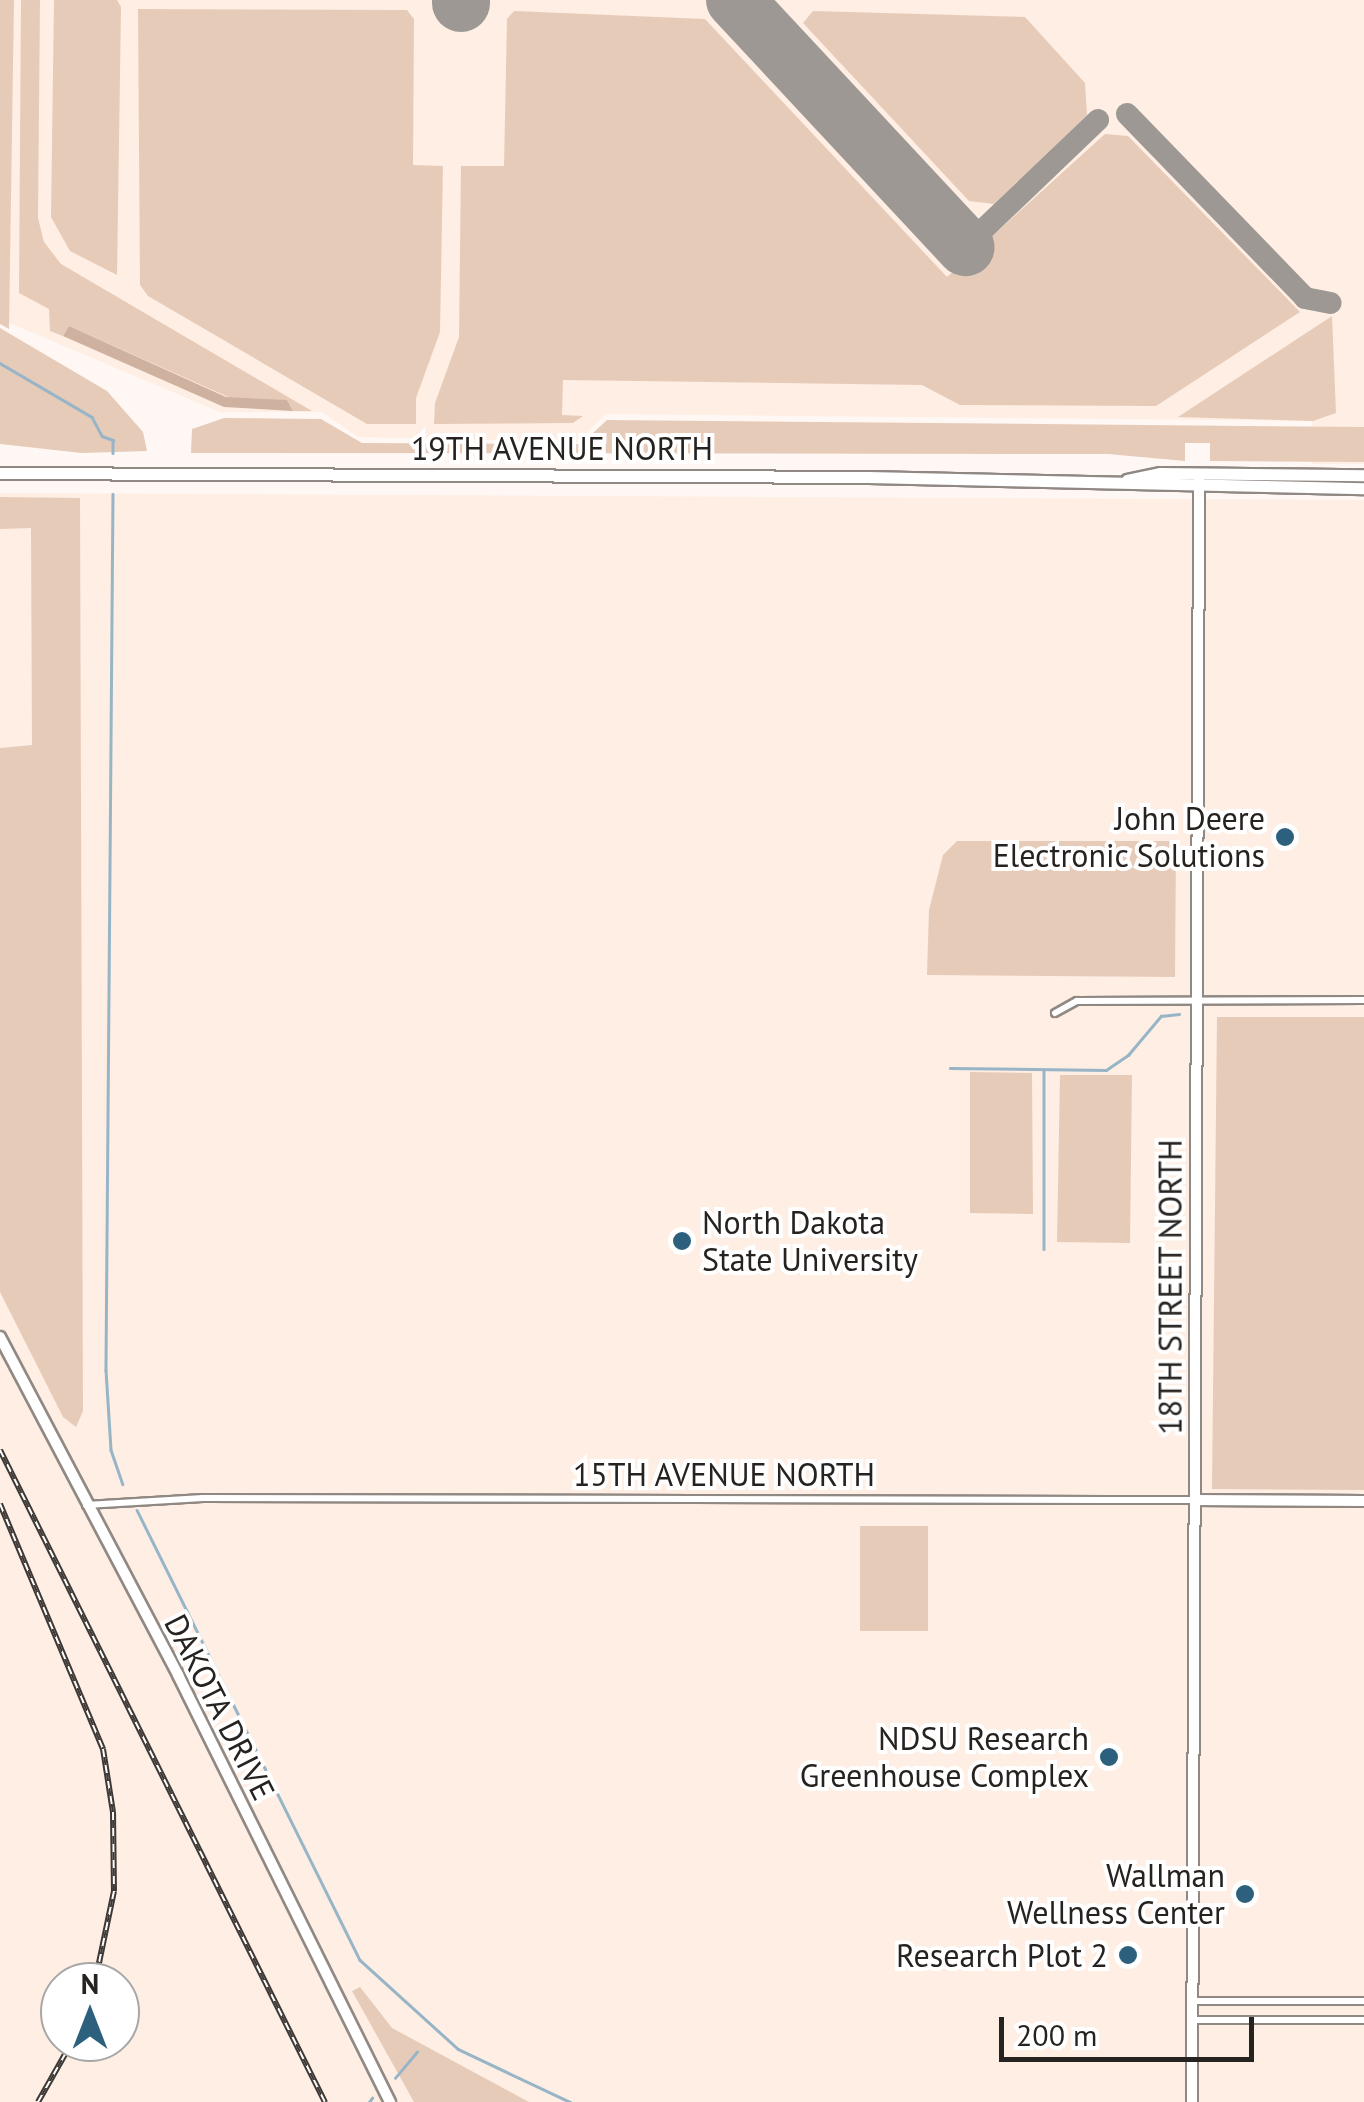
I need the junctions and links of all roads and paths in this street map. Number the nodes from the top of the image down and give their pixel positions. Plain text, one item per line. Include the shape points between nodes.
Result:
1 (0, 473) edge
2 (1199, 473) junction
3 (1364, 475) edge
4 (1123, 481) junction
5 (1200, 488) junction
6 (1364, 488) edge
7 (1198, 1000) junction
8 (1364, 1000) edge
9 (1055, 1013) dead end
10 (0, 1337) edge
11 (1194, 1500) junction
12 (1364, 1501) edge
13 (84, 1505) junction
14 (1192, 2001) junction
15 (1364, 2002) edge
16 (1192, 2020) junction
17 (1364, 2020) edge
18 (390, 2102) edge
19 (1192, 2102) edge

1 - 4 main road, 19TH AVENUE NORTH
2 - 3 main road, 19TH AVENUE NORTH
2 - 4 main road, 19TH AVENUE NORTH
2 - 5 street, 18TH STREET NORTH
4 - 5 main road, 19TH AVENUE NORTH
5 - 6 main road, 19TH AVENUE NORTH
5 - 7 street, 18TH STREET NORTH
7 - 8 street
7 - 9 street via 1077,1001
7 - 11 street, 18TH STREET NORTH
10 - 13 street, DAKOTA DRIVE
11 - 12 street, 15TH AVENUE NORTH
11 - 13 street, 15TH AVENUE NORTH via 203,1498
11 - 14 street, 18TH STREET NORTH
13 - 18 street, DAKOTA DRIVE via 178,1675
14 - 15 street
14 - 16 street, 18TH STREET NORTH
16 - 17 street
16 - 19 street, 18TH STREET NORTH

